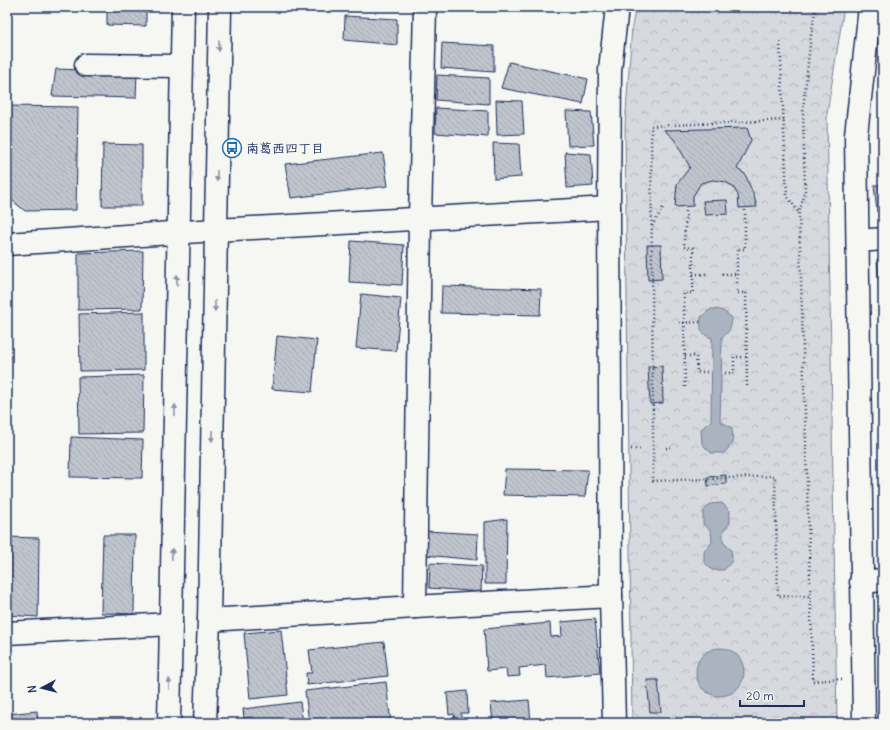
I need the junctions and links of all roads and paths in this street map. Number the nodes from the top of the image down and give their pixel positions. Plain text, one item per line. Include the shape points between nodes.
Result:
1 (183, 7) edge
2 (220, 7) edge
3 (425, 7) edge
4 (616, 7) edge
5 (816, 7) edge
6 (870, 7) edge
7 (780, 42) dead end
8 (86, 65) dead end
9 (181, 66) junction
10 (784, 120) junction
11 (664, 206) dead end
12 (609, 208) junction
13 (745, 210) dead end
14 (686, 211) dead end
15 (799, 213) junction
16 (420, 219) junction
17 (652, 227) junction
18 (216, 230) junction
19 (178, 233) junction
20 (883, 239) edge
21 (858, 241) junction
22 (7, 244) edge
23 (693, 274) junction
24 (708, 274) dead end
25 (722, 274) dead end
26 (737, 274) junction
27 (700, 322) dead end
28 (678, 323) dead end
29 (684, 323) junction
30 (685, 356) junction
31 (746, 357) junction
32 (707, 372) dead end
33 (725, 373) dead end
34 (685, 387) dead end
35 (746, 387) dead end
36 (666, 448) dead end
37 (673, 448) dead end
38 (883, 580) edge
39 (861, 582) junction
40 (611, 596) junction
41 (810, 596) junction
42 (414, 607) junction
43 (209, 620) junction
44 (171, 624) junction
45 (7, 632) edge
46 (845, 679) dead end
47 (168, 723) edge
48 (206, 723) edge
49 (614, 723) edge
50 (864, 723) edge

1 - 9 street
2 -> 18 street
3 - 16 street
4 - 12 street via 610,70
5 - 15 path via 803,110 805,193
6 - 21 street via 856,135
7 - 10 path
8 - 9 street
9 - 19 street
10 - 15 path via 787,196
10 - 17 path via 651,126
11 - 17 path
12 - 16 street
12 - 40 street
13 - 26 path via 746,249 737,249
14 - 23 path via 684,247 693,248
15 - 41 path
16 - 18 street
16 - 42 street
17 - 41 path via 653,481 775,476 778,596
18 - 19 street
18 -> 43 street
19 - 22 street
44 -> 19 street
20 - 21 street
21 - 39 street
23 - 24 path
23 - 29 path via 693,293 684,293
25 - 26 path
26 - 31 path via 737,293 746,293
27 - 29 path
28 - 29 path
29 - 30 path
30 - 32 path via 696,356 697,372
30 - 34 path
31 - 33 path via 734,357 734,373
31 - 35 path
36 - 37 path
38 - 39 street
39 - 50 street
40 - 42 street
40 - 49 street
41 - 46 path via 813,681
42 - 43 street
43 - 48 street
44 - 45 street
47 -> 44 street

